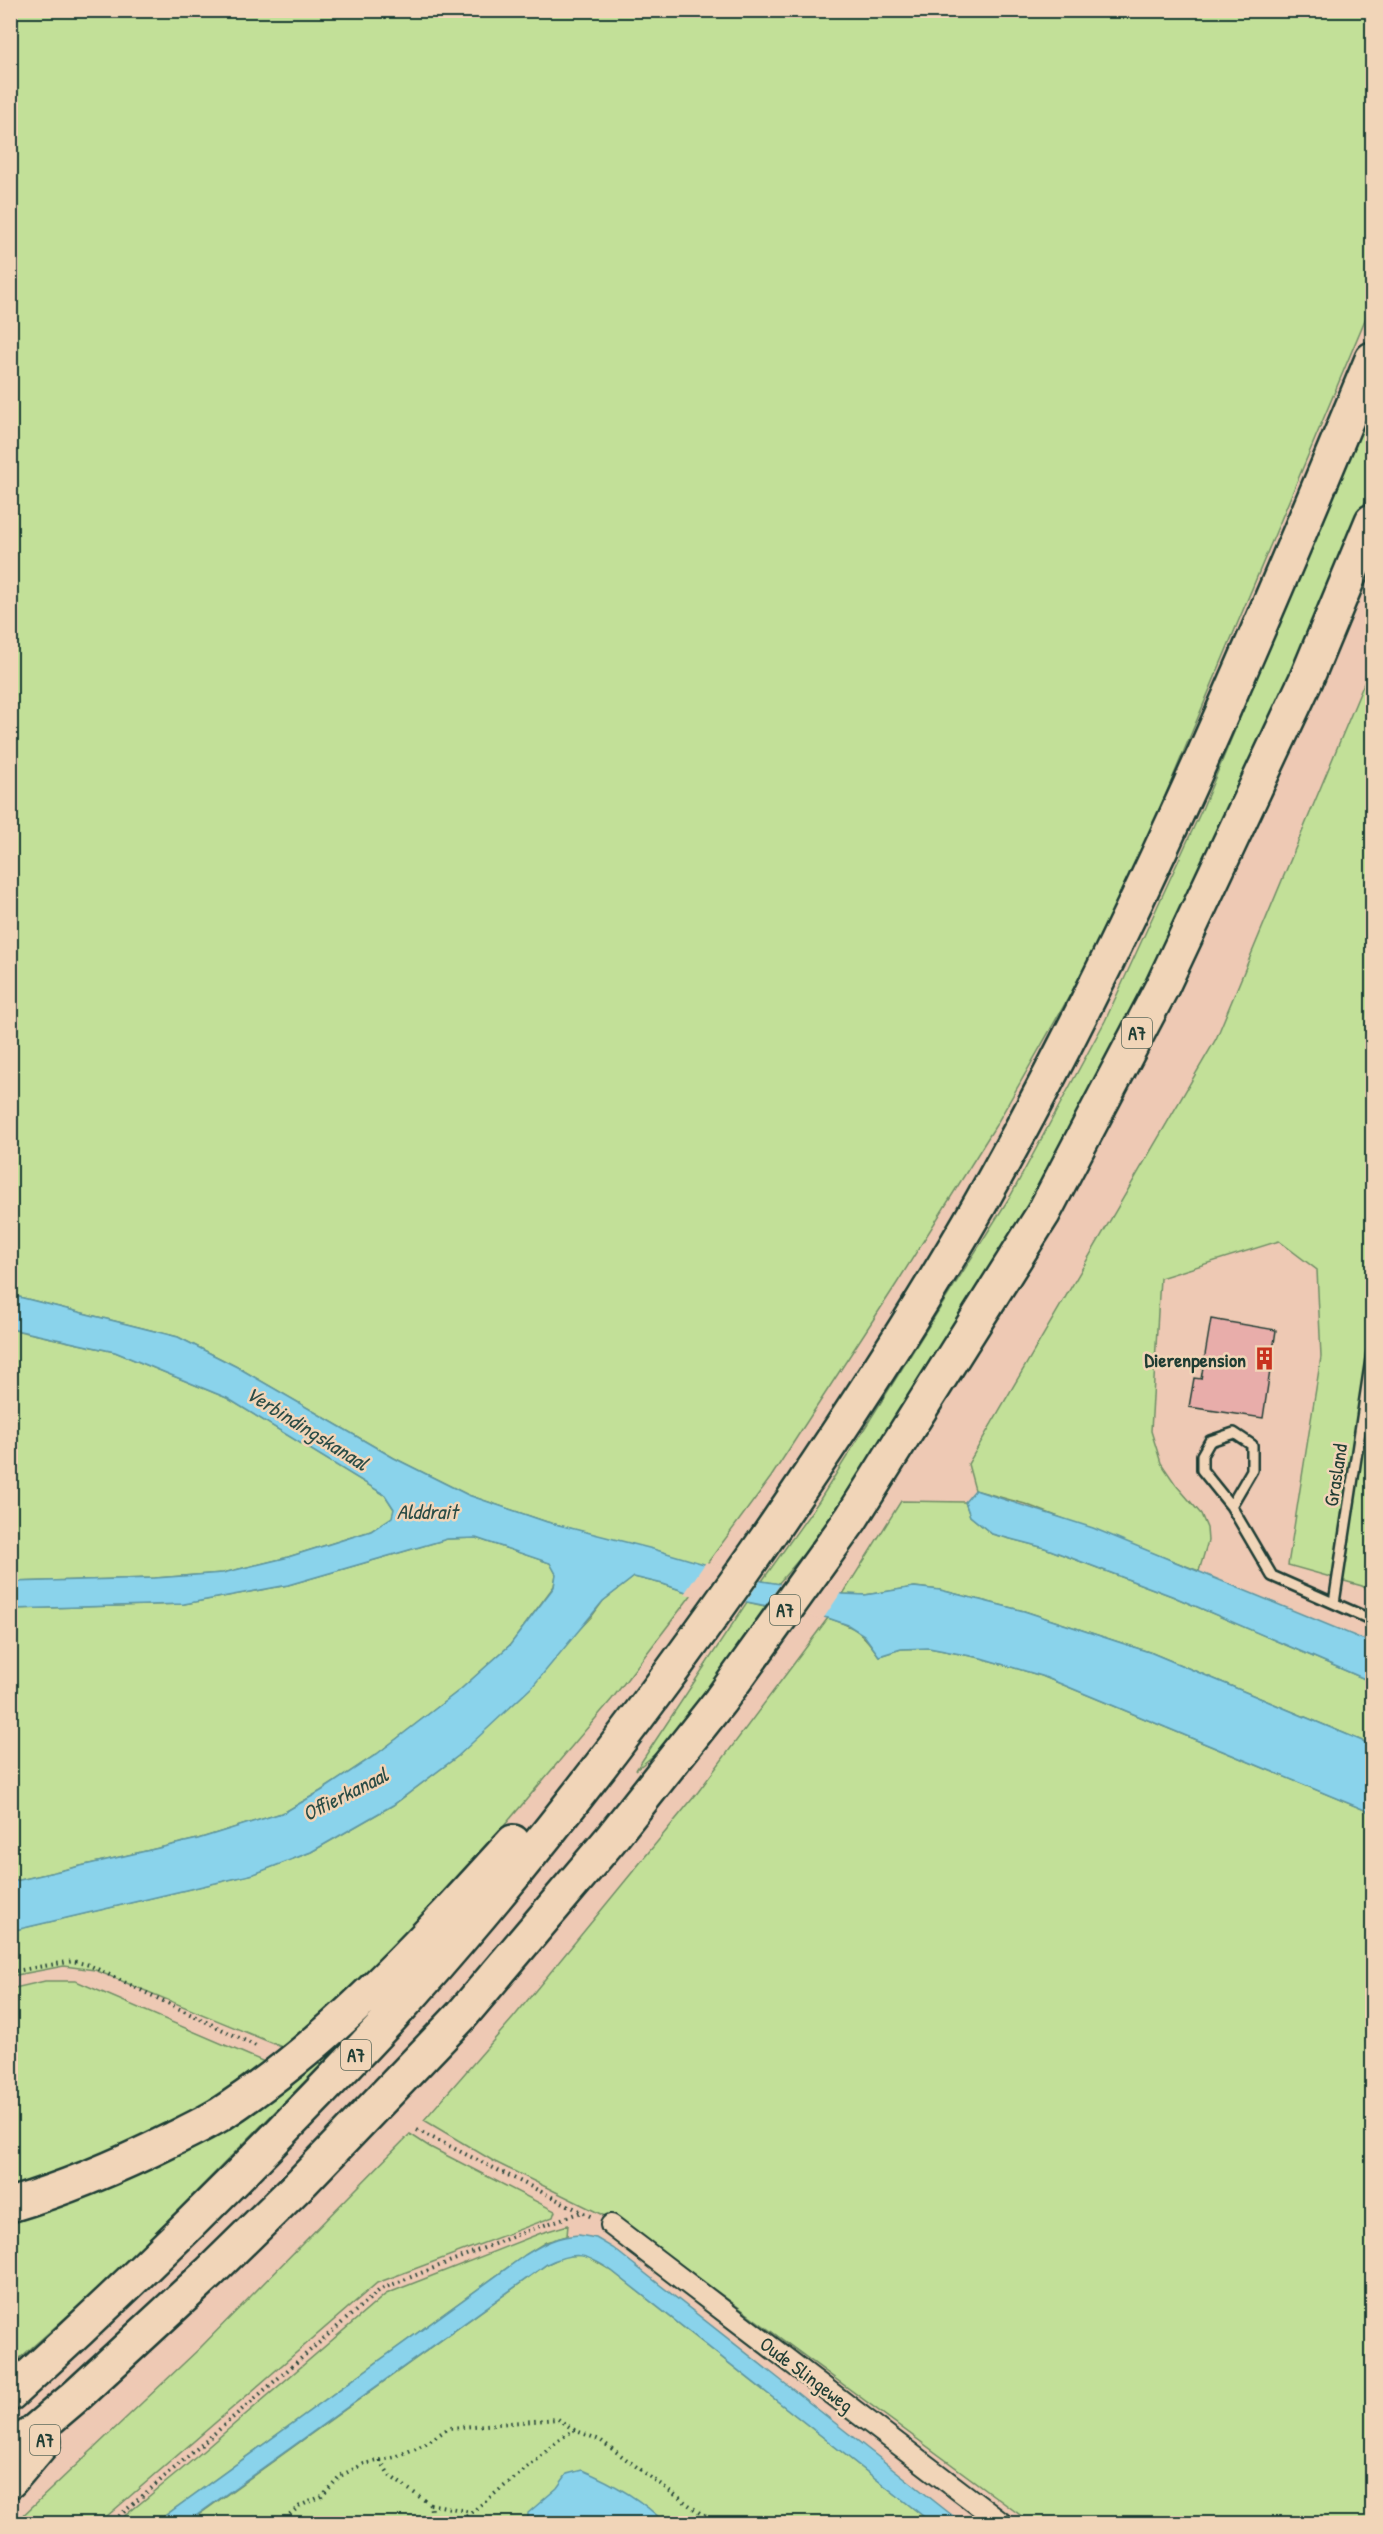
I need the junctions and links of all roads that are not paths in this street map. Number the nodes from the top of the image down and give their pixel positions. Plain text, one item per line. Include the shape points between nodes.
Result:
1 (1372, 359) edge
2 (1372, 521) edge
3 (1372, 1352) edge
4 (1231, 1506) junction
5 (1334, 1603) junction
6 (1372, 1620) edge
7 (665, 1683) junction
8 (10, 2205) edge
9 (611, 2225) dead end
10 (10, 2394) edge
11 (76, 2396) junction
12 (10, 2452) edge
13 (10, 2481) edge
14 (1004, 2523) edge

1 - 7 highway, A7 via 1171,832 1044,1087 978,1207 847,1421
2 - 11 highway, A7 via 1306,680 1151,1007 1043,1214 851,1519 720,1701 610,1840 461,2016 286,2198
3 - 5 lane, Grasland
4 - 4 lane via 1252,1470 1252,1445 1234,1433 1210,1441 1202,1455 1202,1470
4 - 5 lane via 1272,1576
5 - 6 lane
7 - 8 highway, A7 via 614,1731 419,1945 273,2078 218,2116 118,2167
7 - 10 highway, A7 via 558,1822 414,1992 204,2212
9 - 14 street, Oude Slingeweg
11 - 12 highway, A7
11 - 13 highway, A7 via 34,2455

